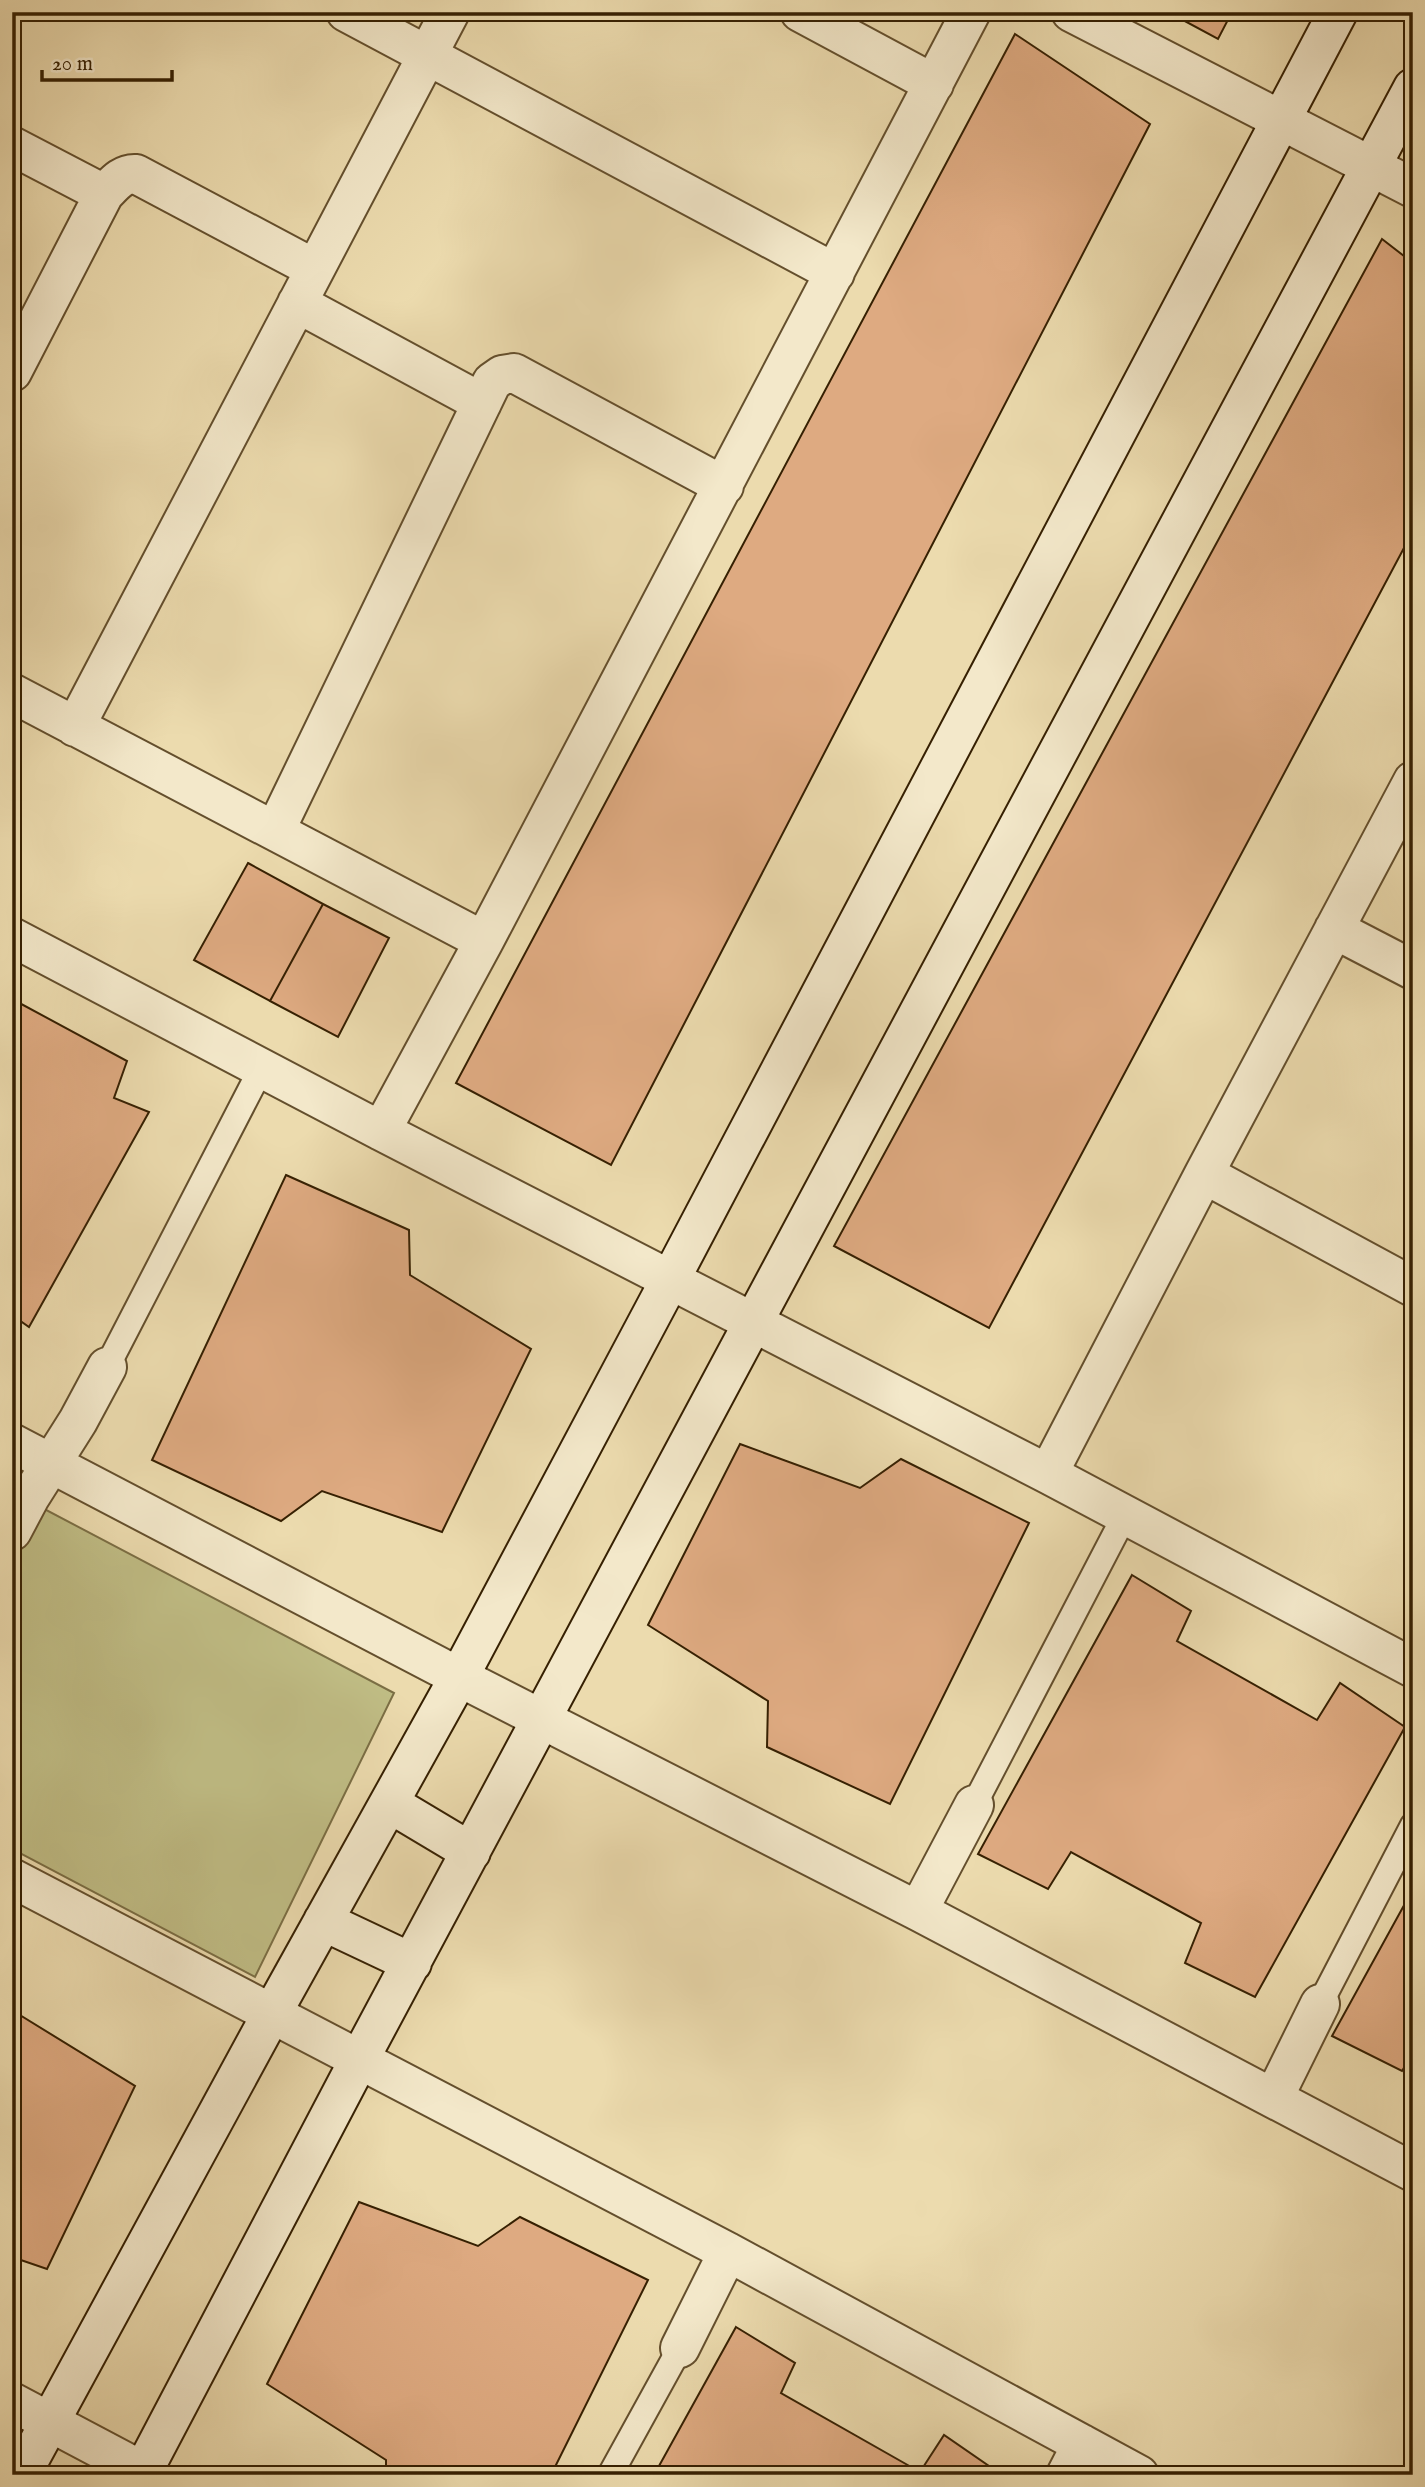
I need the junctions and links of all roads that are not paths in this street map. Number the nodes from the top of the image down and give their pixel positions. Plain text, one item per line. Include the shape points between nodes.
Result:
1 (346, 12) edge
2 (450, 12) edge
3 (800, 12) edge
4 (971, 12) edge
5 (1071, 12) edge
6 (1338, 12) edge
7 (427, 55) junction
8 (934, 84) junction
9 (1413, 88) edge
10 (1282, 120) junction
11 (12, 146) edge
12 (1371, 166) junction
13 (1413, 188) edge
14 (104, 194) junction
15 (315, 269) junction
16 (835, 272) junction
17 (297, 303) junction
18 (12, 372) edge
19 (482, 403) junction
20 (724, 486) junction
21 (12, 693) edge
22 (75, 727) junction
23 (1413, 780) edge
24 (275, 831) junction
25 (1334, 929) junction
26 (12, 937) edge
27 (484, 941) junction
28 (1413, 970) edge
29 (261, 1069) junction
30 (381, 1131) junction
31 (1203, 1174) junction
32 (670, 1280) junction
33 (1413, 1287) edge
34 (754, 1322) junction
35 (107, 1367) joint
36 (12, 1443) edge
37 (52, 1464) junction
38 (1048, 1474) junction
39 (1124, 1517) junction
40 (12, 1531) edge
41 (1413, 1668) edge
42 (459, 1676) junction
43 (543, 1720) junction
44 (388, 1803) junction
45 (974, 1805) joint
46 (1413, 1825) edge
47 (471, 1852) junction
48 (12, 1878) edge
49 (918, 1911) junction
50 (323, 1921) junction
51 (412, 1963) junction
52 (1320, 2004) joint
53 (271, 2014) junction
54 (359, 2060) junction
55 (1274, 2097) junction
56 (1413, 2172) edge
57 (728, 2252) junction
58 (680, 2348) joint
59 (12, 2402) edge
60 (49, 2421) junction
61 (1074, 2459) edge
62 (145, 2473) edge
63 (21, 2475) edge
64 (610, 2475) edge
65 (1139, 2475) edge

1 - 7 street
2 - 7 street
3 - 8 street
4 - 8 street
5 - 10 street
6 - 10 street
7 - 15 street
7 - 16 street
8 - 16 street
9 - 12 street
10 - 12 street
10 - 32 street
11 - 14 street
12 - 13 street
12 - 34 street
14 - 15 street via 121,177 136,174
14 - 18 street
15 - 17 street
16 - 20 street
17 - 19 street
17 - 22 street
19 - 20 street via 492,382 514,373
19 - 24 street
20 - 27 street
21 - 22 street
22 - 24 street
23 - 25 street
24 - 27 street
25 - 28 street
25 - 31 street
26 - 29 street
27 - 30 street
29 - 30 street
29 - 35 lane
30 - 32 street
31 - 33 street
31 - 38 street
32 - 34 street
32 - 42 street
34 - 38 street
34 - 43 street
35 - 37 street
36 - 37 street
37 - 40 street
37 - 42 street
38 - 39 street
39 - 41 street
39 - 45 lane
42 - 43 street
42 - 44 street
43 - 47 street
43 - 49 street
44 - 47 street
44 - 50 street
45 - 49 street
46 - 52 lane
47 - 51 street
48 - 53 street
49 - 55 street
50 - 51 street
50 - 53 street
51 - 54 street
52 - 55 street
53 - 54 street
53 - 60 street
54 - 57 street
54 - 62 street
55 - 56 street
57 - 58 street
57 - 61 street
58 - 64 lane
59 - 60 street
60 - 62 street
60 - 63 street
61 - 65 street

